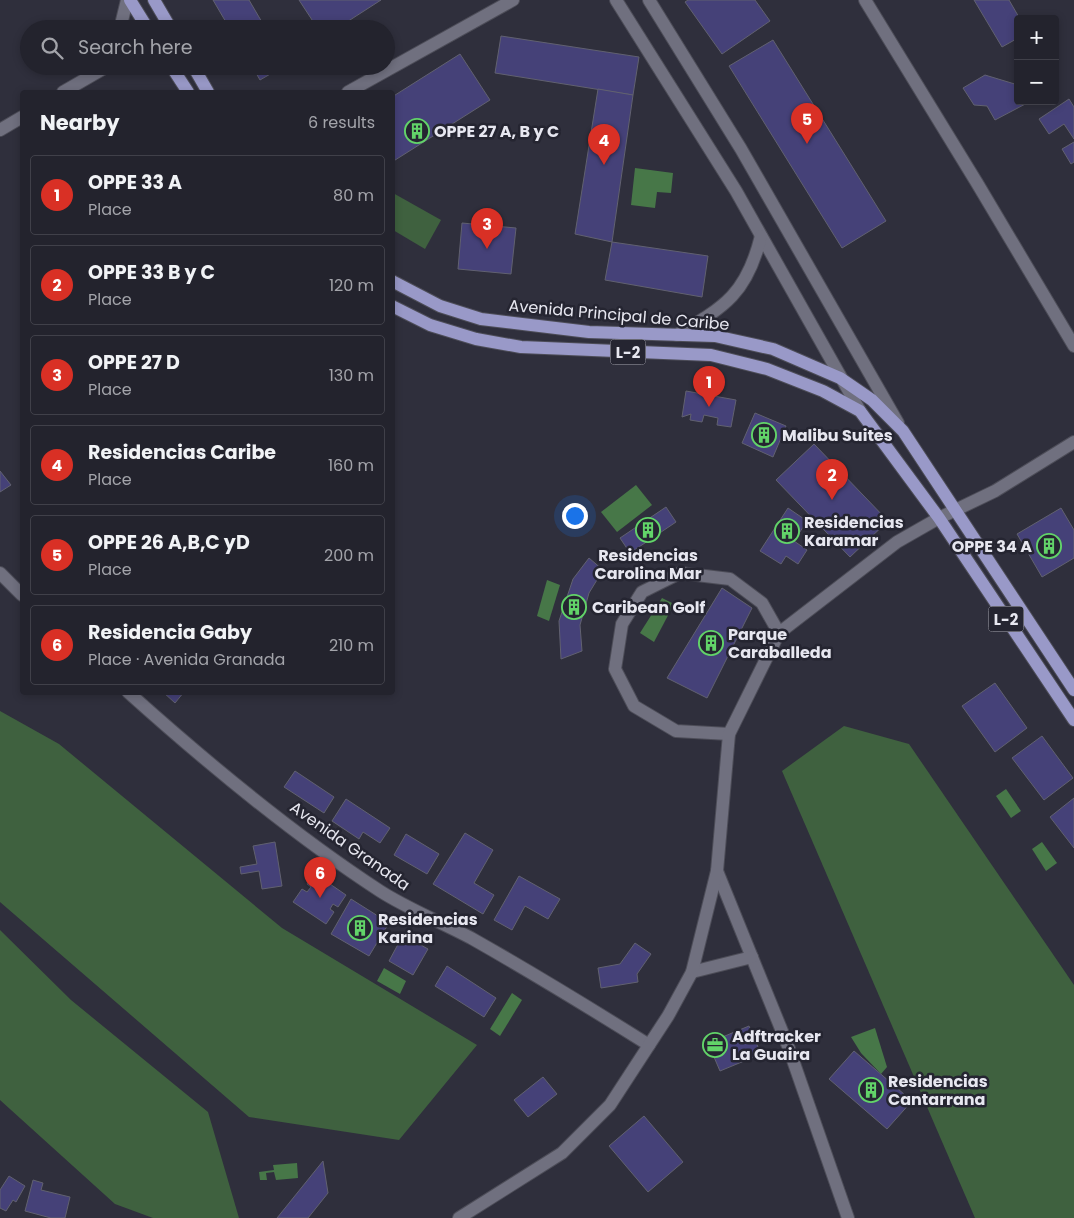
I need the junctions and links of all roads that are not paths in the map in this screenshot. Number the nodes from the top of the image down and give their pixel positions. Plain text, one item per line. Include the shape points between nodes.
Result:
1 (129, 0) edge
2 (154, 0) edge
3 (514, 0) edge
4 (616, 0) edge
5 (649, 0) edge
6 (865, 0) edge
7 (123, 20) edge
8 (142, 20) edge
9 (166, 20) edge
10 (395, 66) edge
11 (92, 75) edge
12 (177, 75) edge
13 (198, 75) edge
14 (379, 75) edge
15 (66, 90) edge
16 (187, 90) edge
17 (207, 90) edge
18 (352, 90) edge
19 (20, 118) edge
20 (0, 130) edge
21 (762, 236) junction
22 (395, 283) edge
23 (395, 308) edge
24 (677, 335) junction
25 (1074, 346) edge
26 (840, 378) junction
27 (860, 411) junction
28 (903, 431) junction
29 (1074, 442) edge
30 (956, 511) junction
31 (939, 518) junction
32 (0, 573) edge
33 (20, 593) edge
34 (779, 633) junction
35 (1074, 690) edge
36 (131, 695) edge
37 (1074, 720) edge
38 (729, 734) junction
39 (717, 871) junction
40 (752, 958) junction
41 (692, 972) junction
42 (649, 1045) junction
43 (458, 1218) edge
44 (848, 1218) edge

1 - 7 street
1 - 8 main road
2 - 9 main road
3 - 10 street
4 - 21 street
5 - 28 street via 742,149
6 - 25 street
11 - 15 street
12 - 16 main road
13 - 17 main road
14 - 18 street
19 - 20 street
21 - 24 street via 749,276 740,289 713,313
21 - 26 street
22 - 24 main road, Avenida Principal de Caribe / L-2 via 440,306 481,319 589,332
23 - 27 main road, Avenida Principal de Caribe / L-2 via 430,326 476,340 521,347 711,355 767,369 823,391
24 - 26 main road, Avenida Principal de Caribe / L-2 via 715,336 773,349
26 - 27 street
26 - 28 main road, Avenida Principal de Caribe / L-2 via 872,400
27 - 31 main road, Avenida Principal de Caribe / L-2
28 - 30 main road, Avenida Principal de Caribe / L-2
29 - 30 street
30 - 31 street
30 - 35 main road, Avenida Principal de Caribe / L-2
31 - 34 street via 897,542
31 - 37 main road, Avenida Principal de Caribe / L-2
32 - 33 street
34 - 38 street
34 - 38 street via 762,602 730,580 680,573 642,592 622,624 615,669 634,706 676,731
36 - 42 street, Avenida Granada via 183,741 286,823 381,892 470,938
38 - 39 street
39 - 40 street
39 - 41 street
40 - 41 street
40 - 44 street via 788,1046
41 - 42 street
42 - 43 street via 610,1105 562,1153

